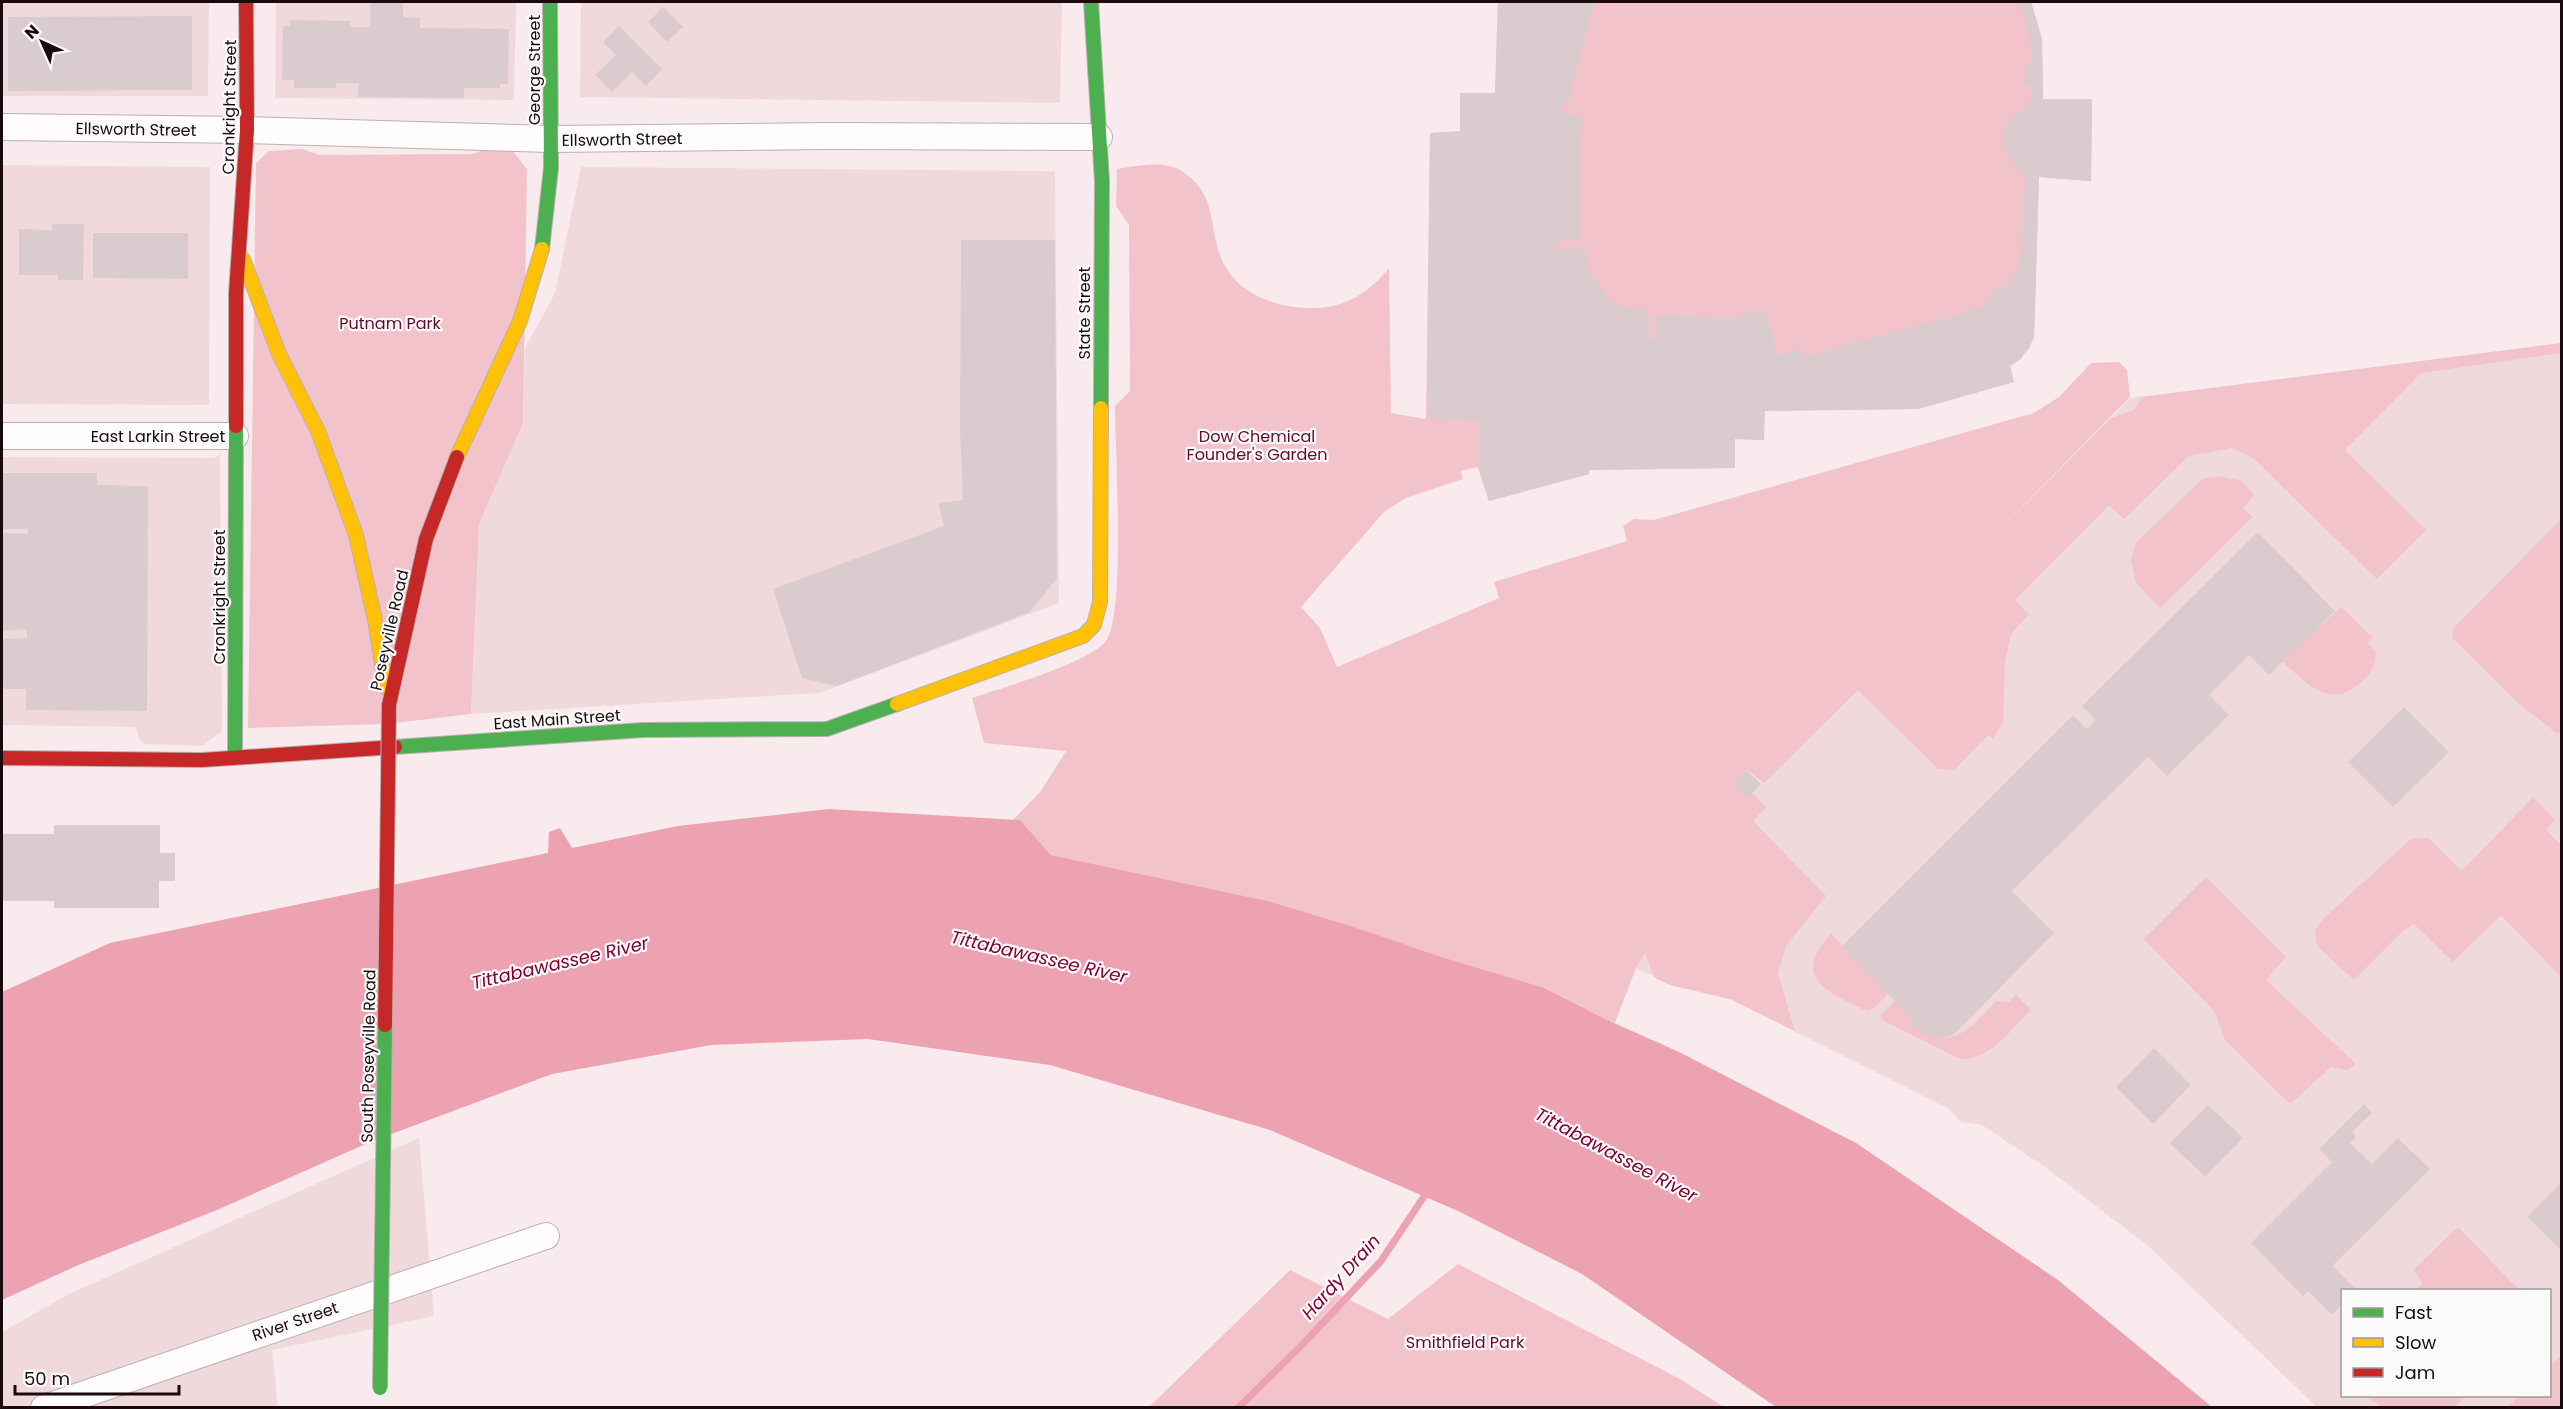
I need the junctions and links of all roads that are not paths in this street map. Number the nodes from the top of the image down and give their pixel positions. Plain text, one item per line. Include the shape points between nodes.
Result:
1 (246, 2) edge
2 (550, 2) edge
3 (1091, 2) edge
4 (2, 128) edge
5 (247, 130) junction
6 (1099, 137) junction
7 (550, 140) junction
8 (240, 249) junction
9 (2, 435) edge
10 (235, 436) junction
11 (1094, 625) joint
12 (389, 705) junction
13 (235, 757) junction
14 (2, 758) edge
15 (546, 1236) dead end
16 (380, 1393) dead end
17 (44, 1407) edge

1 - 5 street, Cronkright Street
2 - 7 street, George Street
3 - 6 street, State Street
4 - 5 street, Ellsworth Street
5 - 7 street, Ellsworth Street
5 - 8 street, Cronkright Street
6 - 7 street, Ellsworth Street
6 - 11 street, State Street via 1100,602
7 - 12 street, Poseyville Road via 548,209 539,265 503,364 461,448 429,530
8 - 10 street, East Larkin Street
8 - 12 street, Poseyville Road via 279,354 318,431 356,535
9 - 10 street, East Larkin Street
10 - 13 street, Cronkright Street
11 - 13 street, East Main Street via 1083,636 827,729 643,730
12 - 16 street, South Poseyville Road, bridge
13 - 14 street, East Main Street
15 - 17 street, River Street

